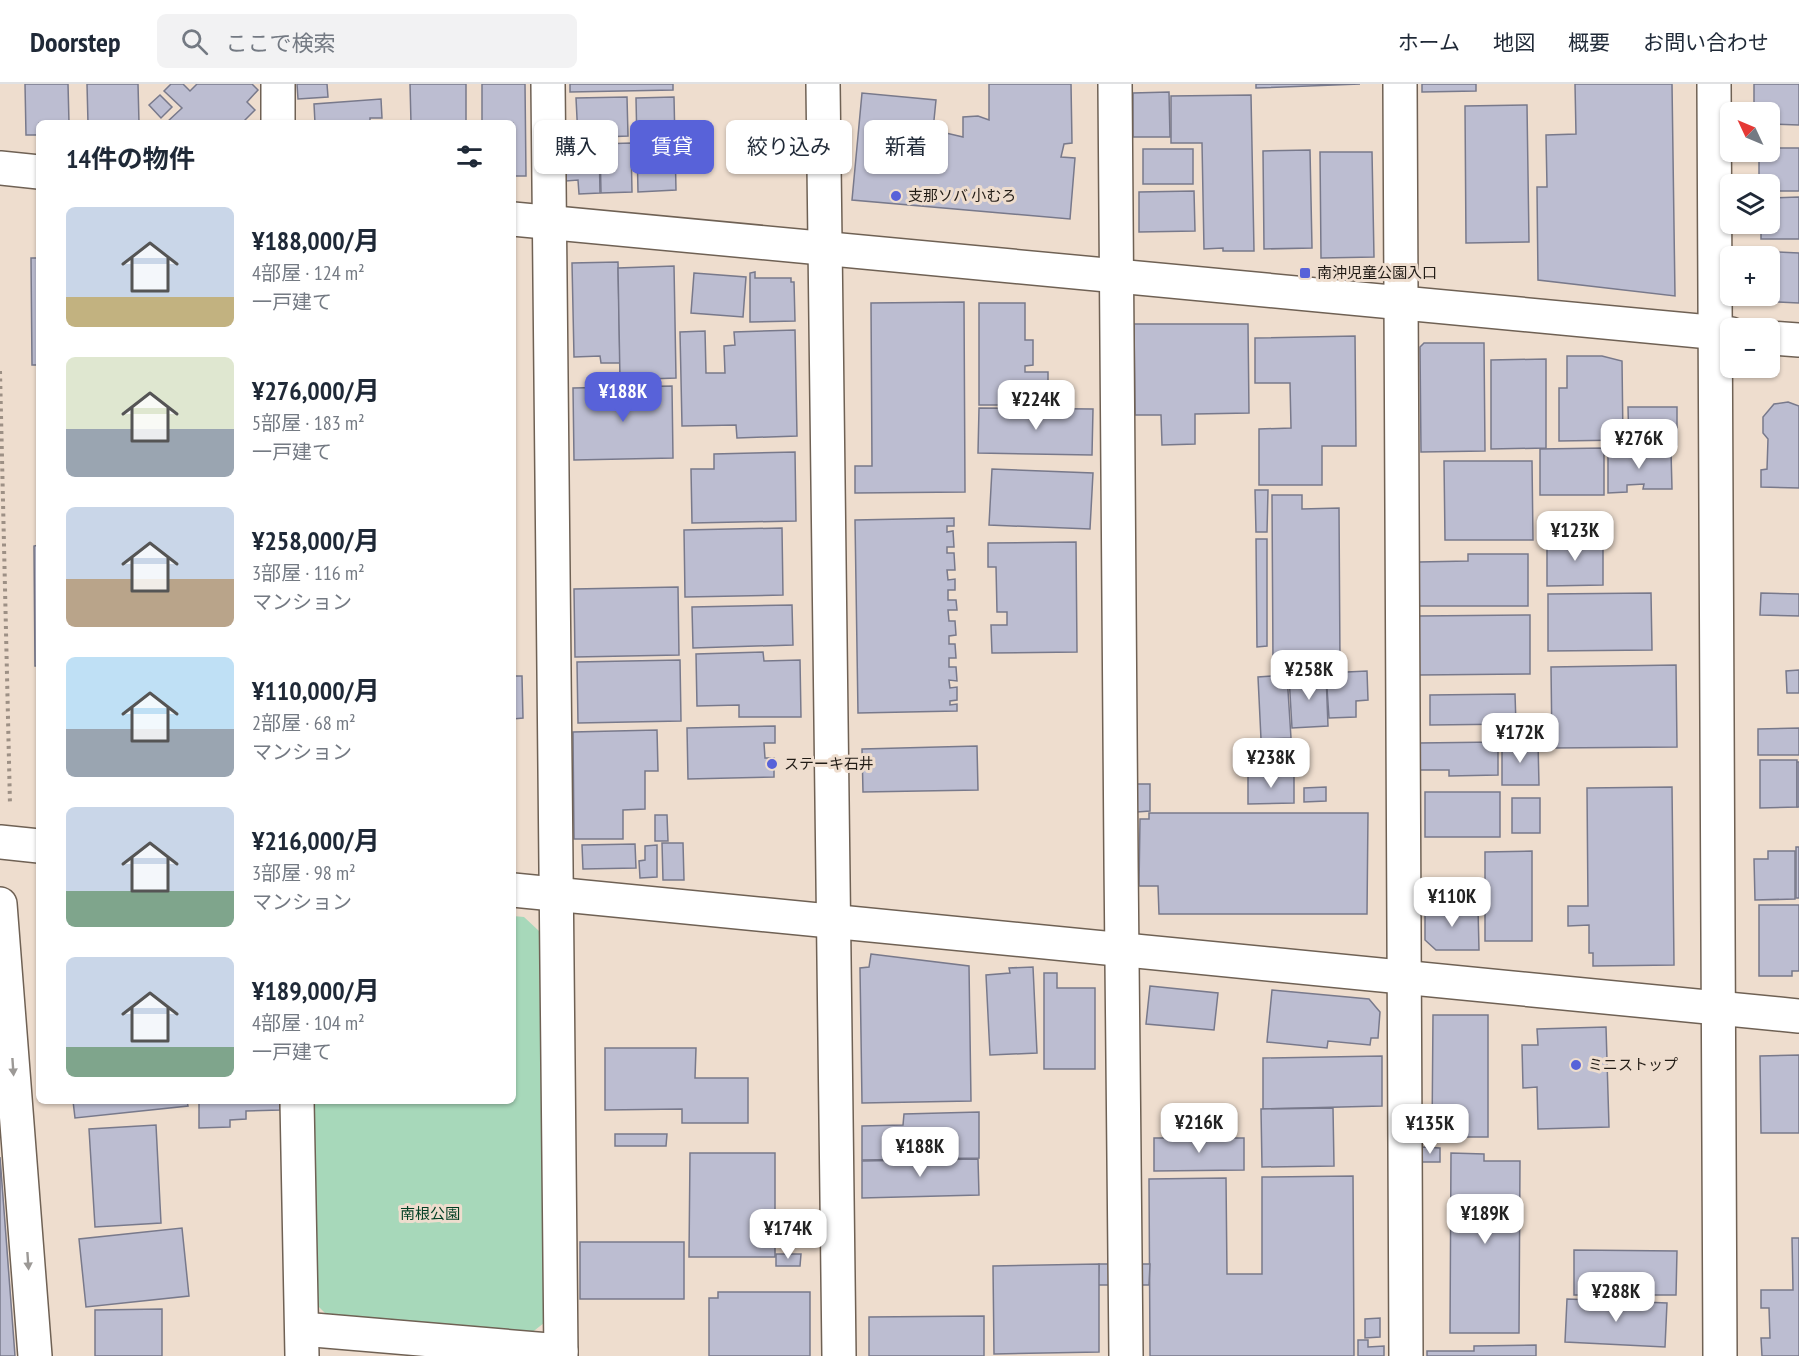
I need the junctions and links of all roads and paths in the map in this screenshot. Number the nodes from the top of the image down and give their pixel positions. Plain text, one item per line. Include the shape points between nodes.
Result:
1 (278, 84) edge
2 (548, 84) edge
3 (824, 84) edge
4 (1114, 84) edge
5 (1400, 84) edge
6 (1714, 84) edge
7 (278, 120) edge
8 (0, 168) edge
9 (36, 172) edge
10 (516, 219) edge
11 (549, 223) junction
12 (825, 249) junction
13 (1115, 277) junction
14 (1401, 304) junction
15 (1722, 318) edge
16 (1720, 333) edge
17 (1780, 339) edge
18 (1799, 340) edge
19 (0, 371) edge
20 (1723, 378) edge
21 (10, 809) dead end
22 (0, 842) edge
23 (36, 846) edge
24 (516, 890) edge
25 (557, 894) junction
26 (0, 904) edge
27 (834, 923) junction
28 (1123, 950) junction
29 (1404, 978) junction
30 (1718, 1009) junction
31 (1799, 1016) edge
32 (297, 1104) edge
33 (302, 1343) edge
34 (561, 1353) edge
35 (35, 1356) edge
36 (839, 1356) edge
37 (1126, 1356) edge
38 (1406, 1356) edge
39 (1720, 1356) edge

1 - 7 street
2 - 11 street
3 - 12 street
4 - 13 street
5 - 14 street
6 - 15 street
8 - 9 street
10 - 11 street
11 - 12 street
11 - 25 street
12 - 13 street
12 - 27 street
13 - 14 street
13 - 28 street
14 - 16 street
14 - 29 street
17 - 18 street
19 - 21 path
20 - 30 street
22 - 23 street
24 - 25 street
25 - 27 street
25 - 34 street
26 -> 35 street
27 - 28 street
27 - 36 street
28 - 29 street
28 - 37 street
29 - 30 street
29 - 38 street
30 - 31 street
30 - 39 street
32 - 33 street
33 - 34 street

